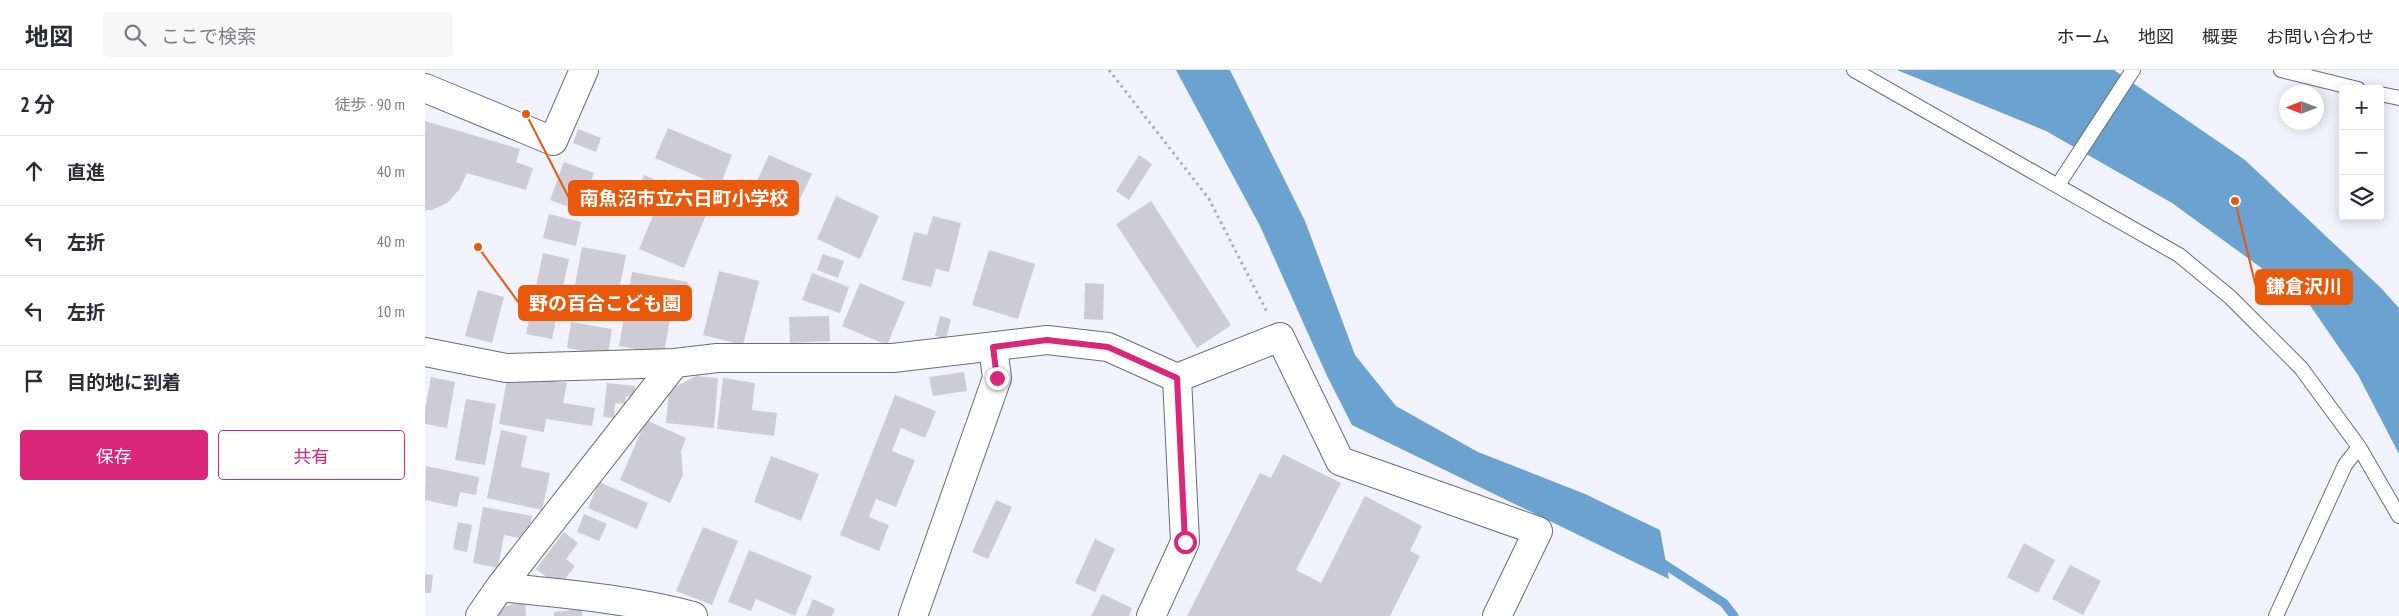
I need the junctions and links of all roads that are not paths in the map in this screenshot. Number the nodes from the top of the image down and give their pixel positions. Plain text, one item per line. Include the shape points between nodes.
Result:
1 (584, 70) edge
2 (1854, 70) edge
3 (2133, 70) edge
4 (2281, 70) edge
5 (2342, 85) edge
6 (425, 88) edge
7 (2384, 95) edge
8 (2399, 98) edge
9 (2058, 185) junction
10 (993, 347) junction
11 (425, 352) edge
12 (675, 363) junction
13 (1177, 378) junction
14 (2359, 447) junction
15 (2399, 516) edge
16 (500, 587) junction
17 (481, 616) edge
18 (693, 616) edge
19 (913, 616) edge
20 (1151, 616) edge
21 (1497, 616) edge
22 (2277, 616) edge

1 - 6 street via 553,141
2 - 9 lane
3 - 9 lane
4 - 5 lane
7 - 8 lane
9 - 14 lane via 2179,255 2230,297 2301,368
10 - 12 street via 893,358 717,358
10 - 13 street via 1047,340 1108,347
10 - 19 street via 997,378
11 - 12 street via 506,368
12 - 16 street
13 - 20 street via 1185,542
13 - 21 street via 1280,337 1340,461 1538,531
14 - 15 lane
14 - 22 lane via 2345,465
16 - 17 street
16 - 18 street via 593,596

